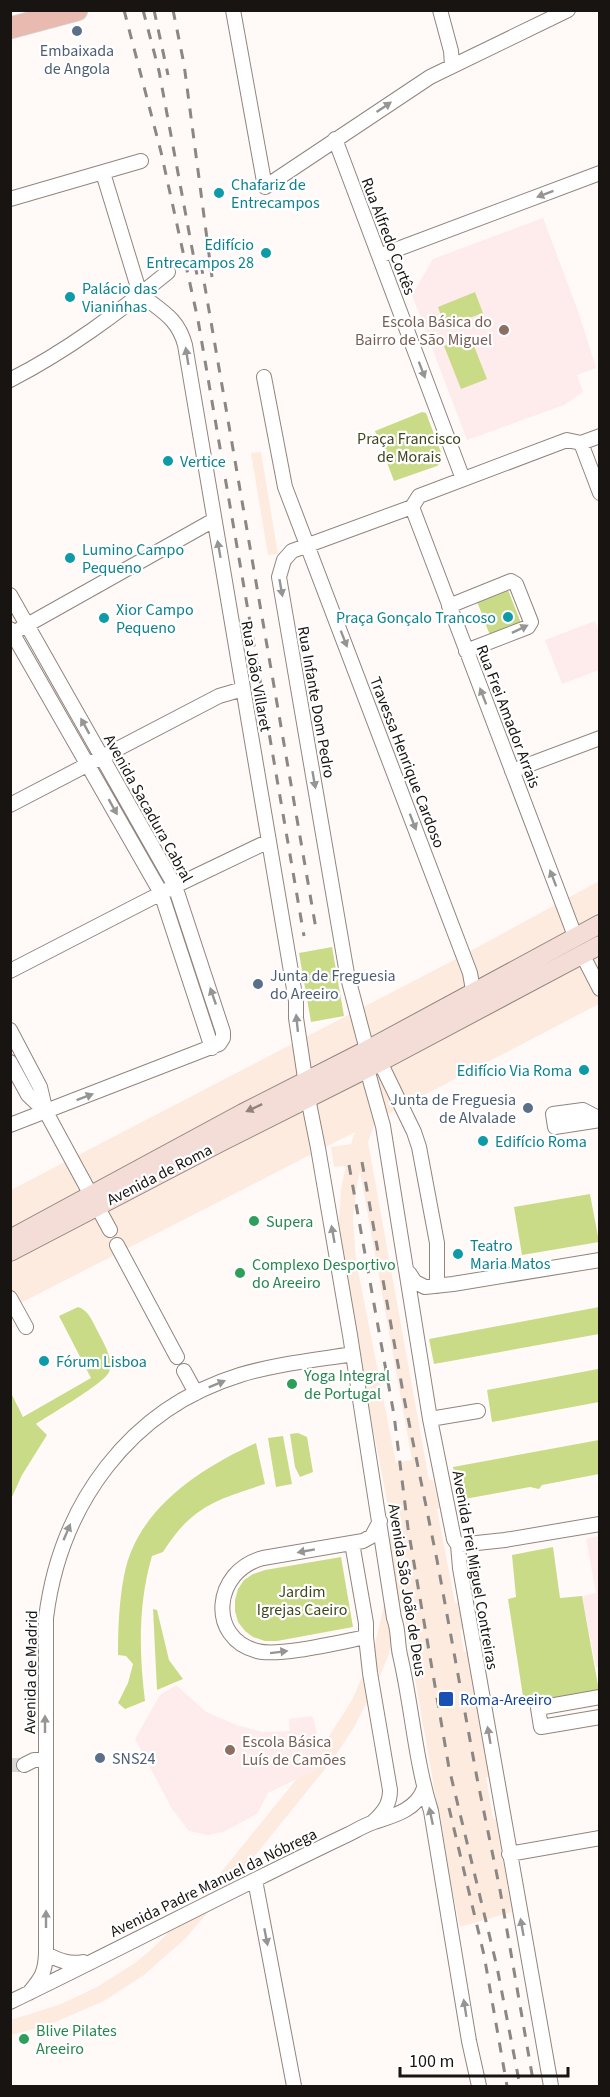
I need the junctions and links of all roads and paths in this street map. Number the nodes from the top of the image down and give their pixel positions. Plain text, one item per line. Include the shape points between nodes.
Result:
1 (37, 10) edge
2 (77, 10) edge
3 (233, 10) edge
4 (440, 10) edge
5 (568, 10) edge
6 (10, 18) edge
7 (10, 28) edge
8 (453, 65) junction
9 (335, 140) junction
10 (141, 161) dead end
11 (103, 173) junction
12 (600, 173) edge
13 (10, 199) edge
14 (379, 256) junction
15 (168, 272) dead end
16 (140, 294) junction
17 (264, 377) dead end
18 (10, 380) edge
19 (600, 436) edge
20 (580, 443) junction
21 (463, 479) junction
22 (600, 494) edge
23 (412, 507) junction
24 (214, 520) junction
25 (308, 545) junction
26 (10, 595) edge
27 (449, 606) junction
28 (28, 625) junction
29 (11, 632) edge
30 (466, 651) junction
31 (243, 689) junction
32 (600, 738) edge
33 (102, 757) junction
34 (88, 764) junction
35 (512, 771) junction
36 (10, 805) edge
37 (269, 841) junction
38 (175, 886) junction
39 (161, 893) junction
40 (600, 924) edge
41 (576, 943) junction
42 (600, 945) edge
43 (10, 971) edge
44 (600, 989) edge
45 (473, 990) junction
46 (10, 1030) edge
47 (212, 1047) junction
48 (371, 1060) junction
49 (10, 1062) edge
50 (306, 1090) junction
51 (46, 1112) junction
52 (10, 1125) edge
53 (94, 1201) junction
54 (110, 1230) dead end
55 (10, 1239) edge
56 (117, 1245) dead end
57 (10, 1252) edge
58 (600, 1260) edge
59 (408, 1270) junction
60 (431, 1286) junction
61 (10, 1298) edge
62 (414, 1308) junction
63 (26, 1327) dead end
64 (353, 1354) junction
65 (177, 1357) dead end
66 (184, 1371) dead end
67 (196, 1393) junction
68 (478, 1411) dead end
69 (430, 1419) junction
70 (380, 1519) junction
71 (600, 1524) edge
72 (358, 1542) junction
73 (458, 1545) junction
74 (384, 1557) junction
75 (366, 1637) junction
76 (600, 1698) edge
77 (600, 1717) edge
78 (424, 1788) junction
79 (390, 1790) junction
80 (413, 1803) junction
81 (373, 1822) junction
82 (600, 1838) edge
83 (509, 1854) junction
84 (255, 1880) junction
85 (46, 1954) junction
86 (92, 1961) junction
87 (29, 1993) junction
88 (10, 2002) edge
89 (294, 2086) edge
90 (479, 2086) edge
91 (551, 2086) edge

1 - 6 main road
2 - 7 main road
3 - 9 street via 265,187
4 - 8 street
5 - 8 street
9 -> 8 street via 419,83
9 - 14 street, Rua Alfredo Cortês
10 - 11 street
11 - 13 street
11 - 16 street
12 -> 14 street
14 -> 21 street, Rua Alfredo Cortês
15 - 16 street
16 - 18 street via 42,364
24 -> 16 street, Rua João Villaret via 182,333 169,316
17 - 25 street via 285,487
19 - 20 street, Rua Infante Dom Pedro
20 - 21 street, Rua Infante Dom Pedro via 567,440
20 - 22 street
21 - 23 street, Rua Infante Dom Pedro via 419,496
23 - 25 street, Rua Infante Dom Pedro
23 - 27 street, Rua Frei Amador Arrais
24 - 28 street
31 -> 24 street, Rua João Villaret
25 -> 45 street, Travessa Henrique Cardoso via 470,973
25 -> 48 street, Rua Infante Dom Pedro via 287,555 279,577 347,974
26 - 28 street, Avenida Sacadura Cabral
27 - 30 street, Rua Frei Amador Arrais
30 -> 27 street via 528,627 531,622 524,603 516,584 511,582
28 - 29 street
33 -> 28 street, Avenida Sacadura Cabral
29 - 34 street, Avenida Sacadura Cabral
35 -> 30 street, Rua Frei Amador Arrais
31 - 33 street via 219,696
31 - 37 street, Rua João Villaret
32 - 35 street
33 - 34 street
33 - 38 street, Avenida Sacadura Cabral
34 - 36 street
34 -> 39 street, Avenida Sacadura Cabral
41 -> 35 street, Rua Frei Amador Arrais
37 - 38 street
50 -> 37 street, Rua João Villaret via 296,1001
38 - 39 street
47 -> 38 street, Avenida Sacadura Cabral via 223,1038 222,1026
39 - 43 street
39 - 47 street, Avenida Sacadura Cabral
40 - 41 main road, Avenida de Roma
41 - 42 main road, Avenida de Roma
41 - 44 street, Rua Frei Amador Arrais
41 - 45 main road, Avenida de Roma
41 - 48 main road, Avenida de Roma
45 - 48 main road, Avenida de Roma
46 - 51 street via 40,1087
51 -> 47 street
48 - 50 main road, Avenida de Roma
48 - 59 street, Avenida Frei Miguel Contreiras
48 - 60 street via 419,1147 437,1243
49 - 51 street via 28,1095
50 - 53 main road, Avenida de Roma
64 -> 50 street, Avenida São João de Deus
51 - 52 street
51 - 53 street
53 - 54 street
53 - 55 main road, Avenida de Roma
53 - 57 main road, Avenida de Roma
56 - 65 street
58 - 60 street
59 - 60 street via 415,1282
59 - 62 street, Avenida Frei Miguel Contreiras
60 - 62 street via 417,1293
61 - 63 street
62 - 69 street, Avenida Frei Miguel Contreiras
67 -> 64 street, Avenida de Madrid via 261,1370
64 - 70 street, Avenida São João de Deus
66 - 67 street
85 -> 67 street, Avenida de Madrid via 32,1760 53,1574 67,1533 87,1494 113,1458 161,1414
68 - 69 street
69 - 73 street, Avenida Frei Miguel Contreiras
70 - 72 street via 372,1536
70 - 74 street, Avenida São João de Deus
71 - 73 street
72 - 74 street via 376,1545
72 - 75 street
72 -> 75 street via 248,1563 227,1584 223,1613 237,1640 263,1653
83 -> 73 street, Avenida Frei Miguel Contreiras
74 - 78 street, Avenida São João de Deus
75 - 79 street
76 - 77 street via 538,1708 541,1727
78 - 80 street, Avenida Padre Manuel da Nóbrega
90 -> 78 street, Avenida São João de Deus
79 - 80 street via 397,1800
79 - 81 street via 386,1807
80 - 81 street, Avenida Padre Manuel da Nóbrega via 389,1819
81 - 84 street, Avenida Padre Manuel da Nóbrega
82 - 83 street
91 -> 83 street, Avenida Frei Miguel Contreiras
84 - 86 street, Avenida Padre Manuel da Nóbrega
84 -> 89 street
85 - 86 street via 74,1964
85 - 87 street, Avenida de Madrid via 42,1977
86 - 87 street, Avenida Padre Manuel da Nóbrega
87 - 88 street, Avenida Padre Manuel da Nóbrega

